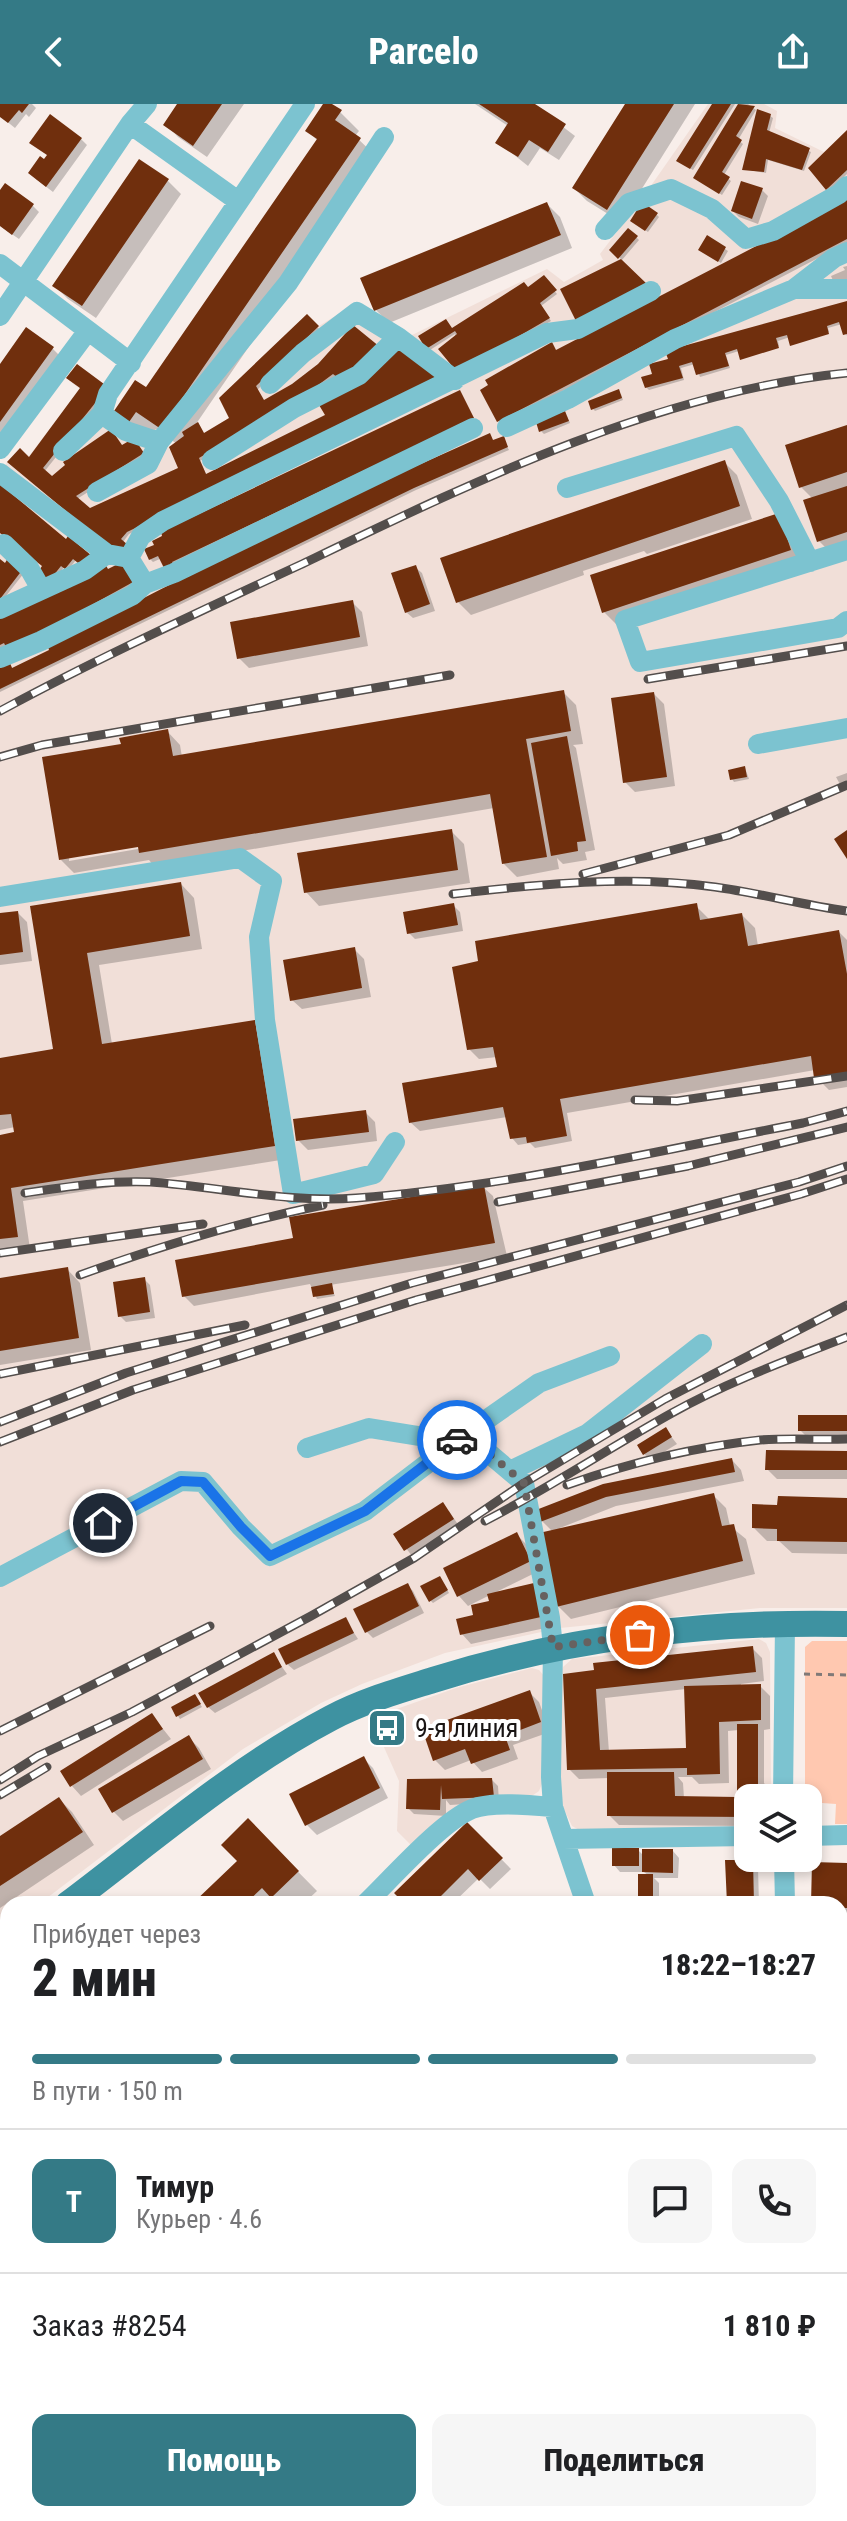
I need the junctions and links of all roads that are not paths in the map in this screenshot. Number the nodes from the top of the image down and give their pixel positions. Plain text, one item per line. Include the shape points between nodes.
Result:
1 (305, 104) edge
2 (145, 105) edge
3 (130, 124) junction
4 (384, 137) dead end
5 (847, 186) edge
6 (238, 201) junction
7 (605, 230) dead end
8 (847, 252) edge
9 (0, 264) edge
10 (22, 282) junction
11 (794, 289) junction
12 (847, 289) edge
13 (651, 291) dead end
14 (0, 316) edge
15 (87, 332) junction
16 (398, 337) junction
17 (131, 363) junction
18 (455, 380) junction
19 (270, 384) dead end
20 (102, 414) junction
21 (507, 427) dead end
22 (473, 428) dead end
23 (159, 442) junction
24 (0, 449) edge
25 (63, 451) dead end
26 (212, 460) dead end
27 (0, 473) edge
28 (567, 488) dead end
29 (97, 492) dead end
30 (4, 544) dead end
31 (847, 550) edge
32 (107, 554) junction
33 (129, 558) junction
34 (810, 562) junction
35 (145, 584) junction
36 (41, 589) junction
37 (0, 609) edge
38 (847, 621) edge
39 (0, 658) edge
40 (847, 728) edge
41 (758, 744) dead end
42 (0, 897) edge
43 (395, 1142) dead end
44 (702, 1344) dead end
45 (610, 1356) dead end
46 (466, 1434) junction
47 (307, 1448) dead end
48 (510, 1471) junction
49 (0, 1577) edge
50 (785, 1623) junction
51 (847, 1624) edge
52 (553, 1647) junction
53 (783, 1784) edge
54 (553, 1807) junction
55 (847, 1835) edge
56 (734, 1836) edge
57 (822, 1836) edge
58 (564, 1839) junction
59 (784, 1872) edge
60 (79, 1896) edge
61 (373, 1896) edge
62 (583, 1896) edge
63 (785, 1896) edge

1 - 6 street
2 - 3 street
3 - 6 street
3 - 10 street
4 - 23 street via 288,283
5 - 7 street via 773,231 746,239 712,209 671,189 629,203
6 - 17 street
8 - 11 street
9 - 10 street
10 - 14 street
10 - 15 street
11 - 12 street
11 - 21 street via 675,339
13 - 18 street via 578,329 547,333
15 - 17 street
15 - 24 street
16 - 18 street
16 - 19 street via 357,312
16 - 26 street via 359,375
17 - 20 street via 108,394
18 - 33 street via 163,521 141,536
20 - 23 street via 126,431
20 - 25 street
22 - 35 street
23 - 29 street via 148,464
27 - 32 street
28 - 34 street via 736,436 779,501
30 - 36 street via 29,568
31 - 34 street
32 - 33 street
32 - 36 street
33 - 35 street
34 - 38 street via 625,620 640,662 838,628
35 - 39 street via 133,595
36 - 37 street
40 - 41 street
42 - 43 street via 240,858 272,881 259,937 265,1020 293,1194 374,1174
44 - 48 street via 587,1434
45 - 46 street via 539,1383
46 - 47 street via 431,1438 369,1428
46 - 48 street
46 - 49 street via 365,1511 270,1556 203,1482 181,1481
48 - 52 street via 524,1483
50 - 51 main road
50 - 52 main road
50 - 53 street
52 - 54 street
52 - 60 main road via 373,1699 331,1718 253,1764
54 - 58 street
54 - 61 street via 475,1807 455,1818
55 - 57 street
56 - 58 street
58 - 62 street
59 - 63 street

